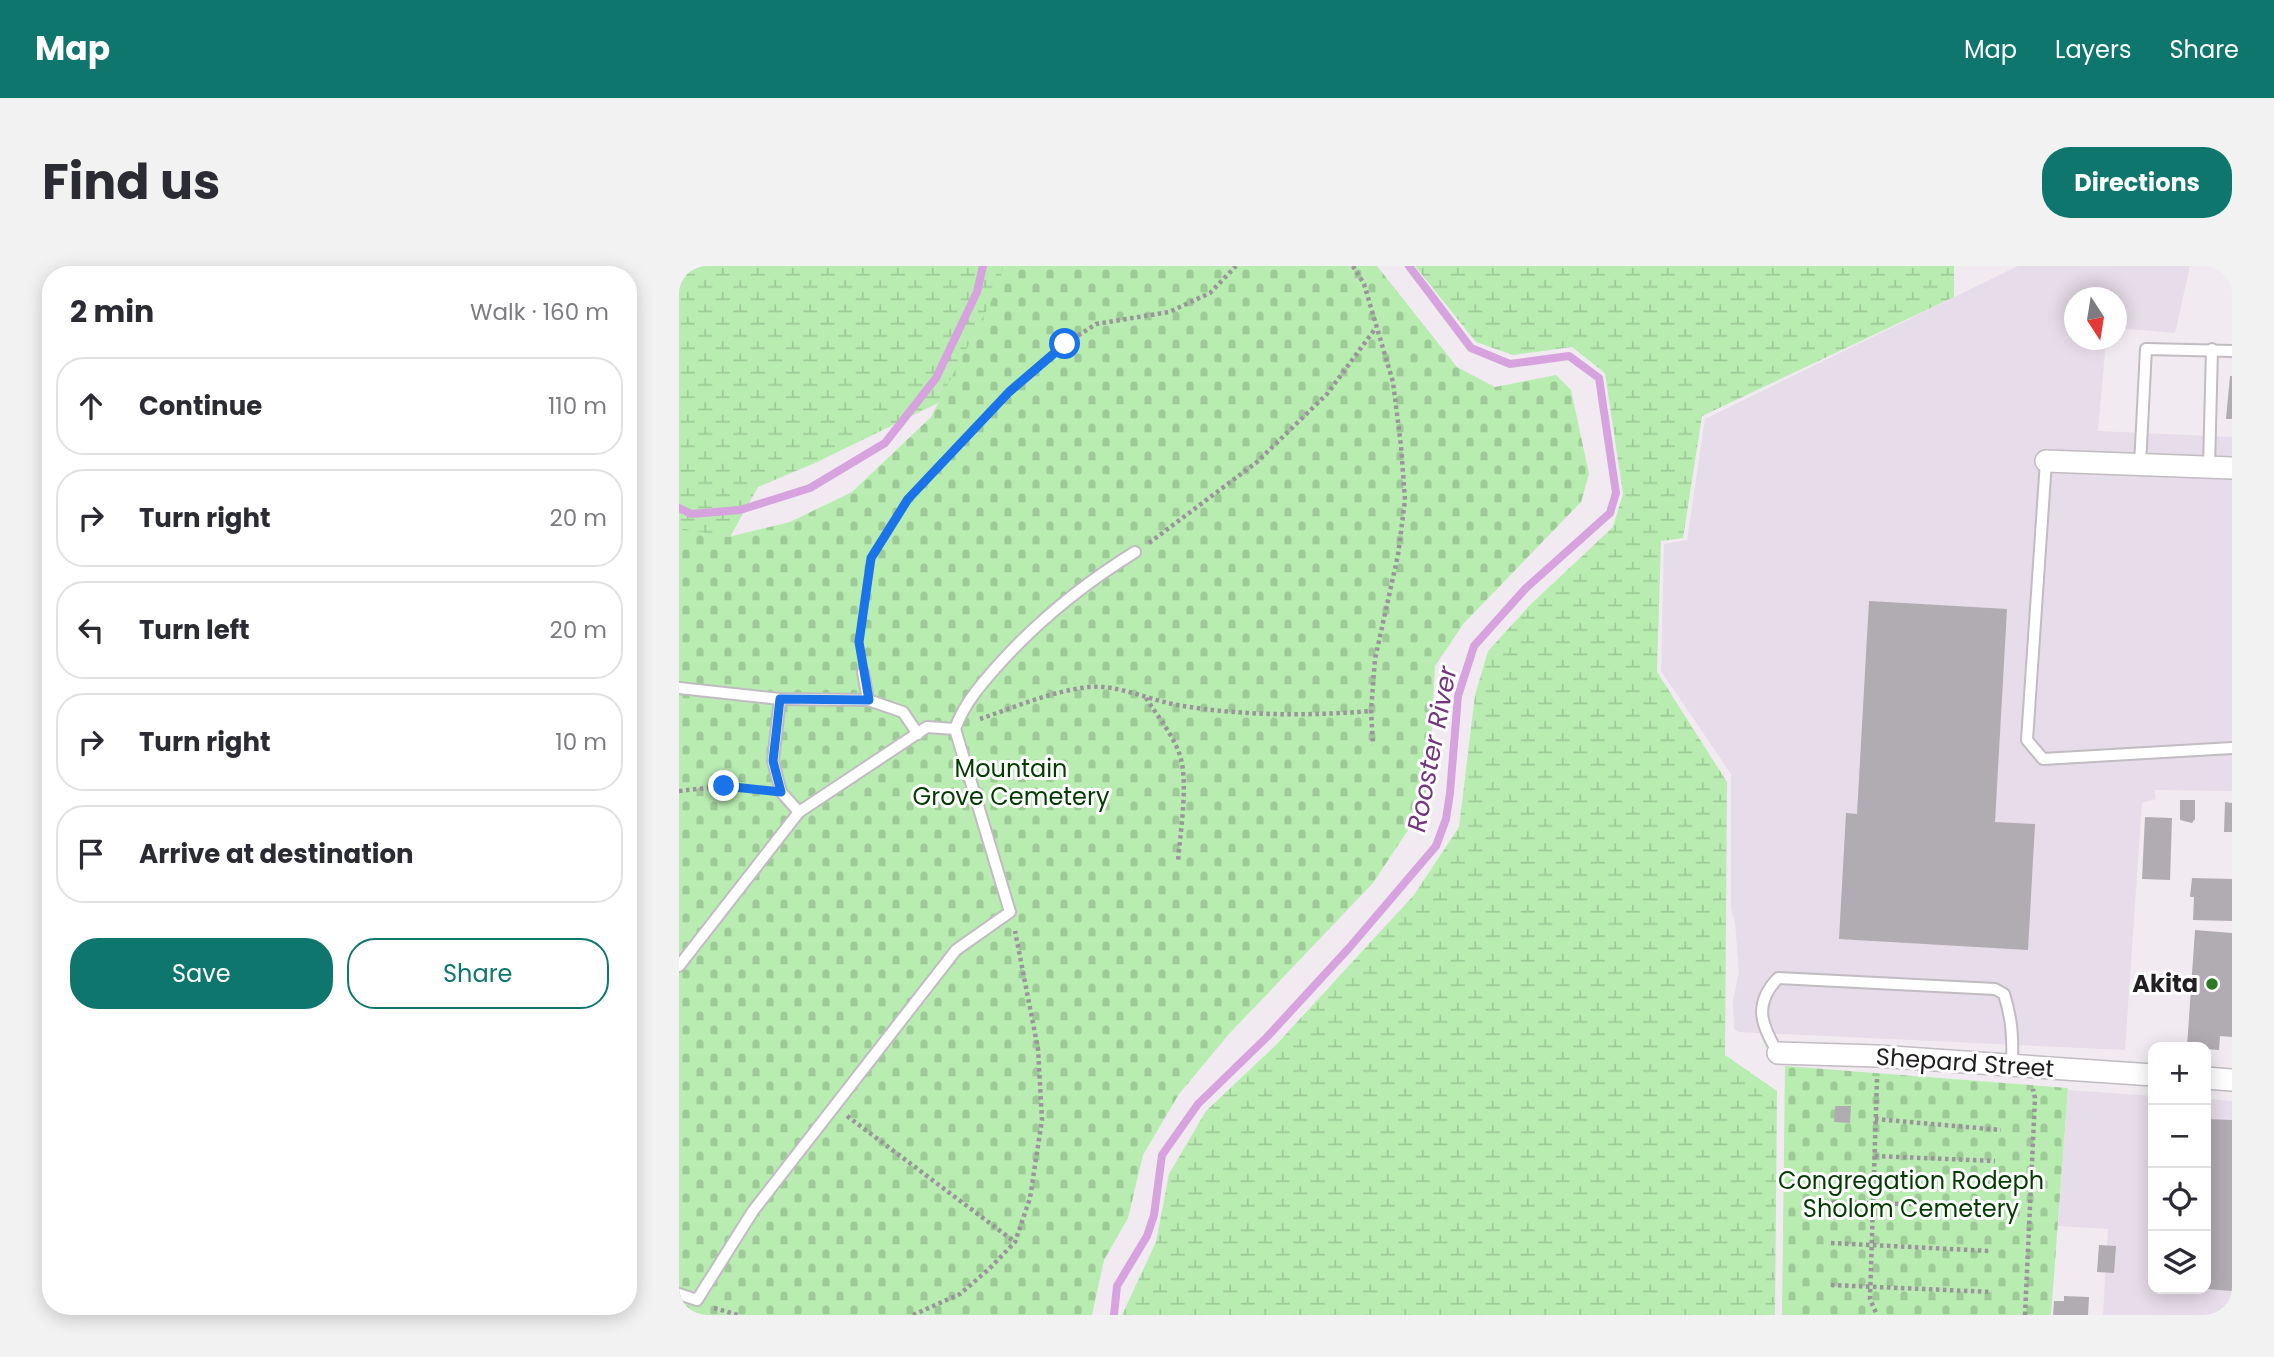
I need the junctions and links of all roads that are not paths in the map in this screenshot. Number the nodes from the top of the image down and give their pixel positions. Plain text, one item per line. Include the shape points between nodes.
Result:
1 (2212, 349) junction
2 (2232, 351) edge
3 (2046, 461) joint
4 (2140, 465) junction
5 (2209, 467) junction
6 (2232, 468) edge
7 (1135, 552) road end
8 (863, 672) road end
9 (679, 688) edge
10 (780, 699) junction
11 (869, 700) junction
12 (955, 729) junction
13 (918, 734) junction
14 (2232, 748) edge
15 (799, 813) junction
16 (679, 966) edge
17 (1778, 1053) joint
18 (2020, 1065) junction
19 (2148, 1075) edge
20 (2211, 1078) edge
21 (2232, 1080) edge
22 (679, 1294) edge

1 - 2 lane
1 - 4 lane via 2146,349
1 - 5 lane
3 - 4 street
3 - 14 lane via 2027,740 2043,759
4 - 5 street
5 - 6 street
7 - 12 lane via 1068,597 1032,628 984,681
8 - 11 lane
9 - 10 lane
10 - 11 lane
10 - 15 lane via 773,761 781,792
11 - 13 lane via 903,712
12 - 13 lane via 927,727
12 - 22 lane via 1010,912 956,950 753,1211 697,1300
13 - 15 lane
15 - 16 lane
17 - 18 street, Shepard Street
17 - 18 lane via 1768,1037 1762,1000 1778,978 1995,989 2004,994
18 - 19 street, Shepard Street
20 - 21 street

